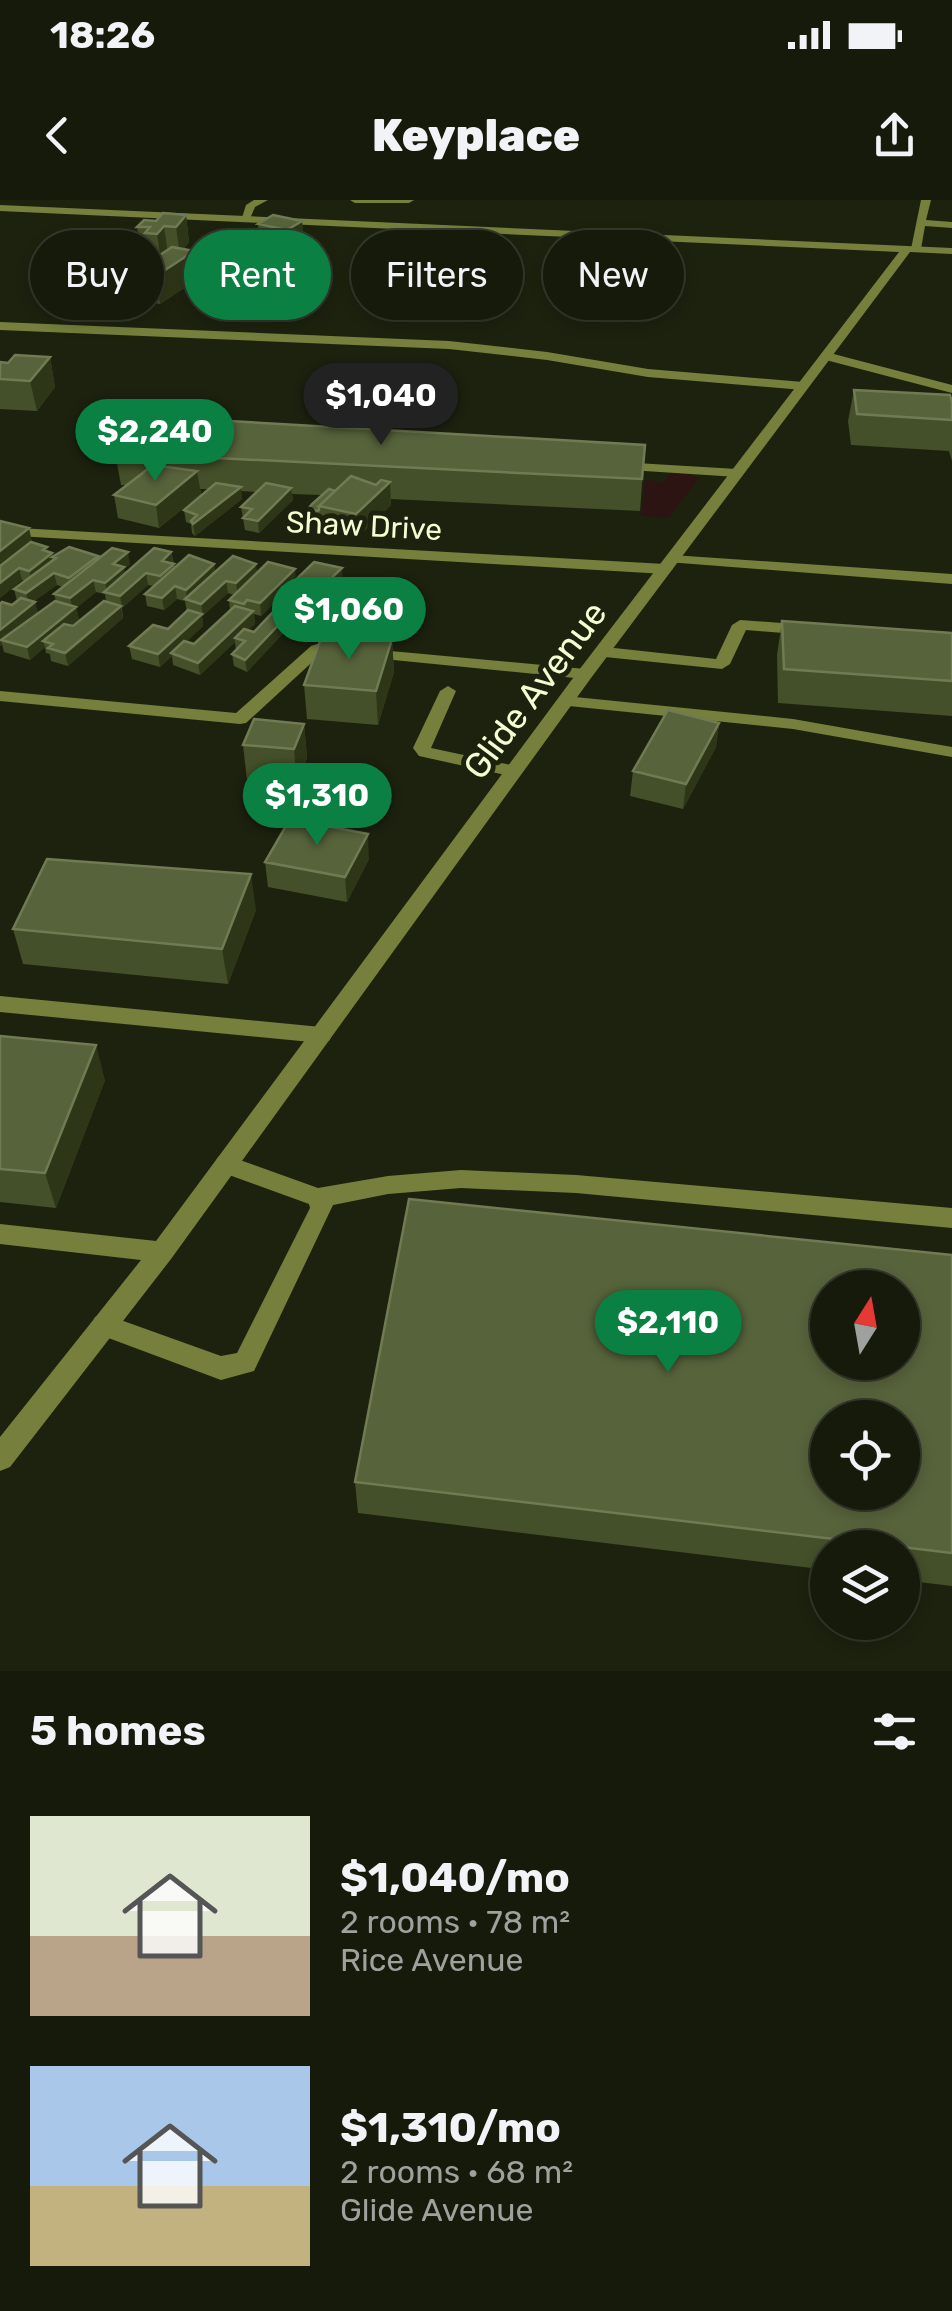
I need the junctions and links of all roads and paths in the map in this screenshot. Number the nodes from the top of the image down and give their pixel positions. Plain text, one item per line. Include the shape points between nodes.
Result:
1 (263, 200) edge
2 (354, 200) edge
3 (409, 200) edge
4 (926, 200) edge
5 (0, 208) edge
6 (245, 219) junction
7 (920, 223) junction
8 (952, 226) edge
9 (911, 249) junction
10 (952, 251) edge
11 (0, 326) edge
12 (826, 356) junction
13 (803, 386) junction
14 (952, 388) edge
15 (82, 432) dead end
16 (162, 438) edge
17 (598, 464) edge
18 (737, 473) junction
19 (0, 531) edge
20 (668, 564) junction
21 (952, 579) edge
22 (817, 630) edge
23 (605, 652) junction
24 (585, 674) junction
25 (448, 691) dead end
26 (0, 696) edge
27 (565, 701) junction
28 (952, 752) edge
29 (514, 771) junction
30 (0, 1004) edge
31 (320, 1035) junction
32 (226, 1164) junction
33 (318, 1198) junction
34 (952, 1218) edge
35 (0, 1234) edge
36 (162, 1252) junction
37 (104, 1325) junction
38 (0, 1458) edge

1 - 6 street via 251,205
2 - 3 street
4 - 7 street
5 - 6 street
6 - 9 street
7 - 8 street
7 - 9 street
9 - 10 street
9 - 12 street, Glide Avenue
11 - 13 street via 449,345 648,374
12 - 13 street, Glide Avenue
12 - 14 street
13 - 18 street, Glide Avenue
15 - 16 street
17 - 18 street
18 - 20 street, Glide Avenue
19 - 20 street, Shaw Drive
20 - 21 street, Shaw Drive
20 - 23 street, Glide Avenue
22 - 23 street via 740,626 722,664
23 - 24 street, Glide Avenue
24 - 26 street via 318,649 240,719
24 - 27 street, Glide Avenue
25 - 29 street via 424,752
27 - 28 street via 793,724
27 - 29 street, Glide Avenue
29 - 31 street, Glide Avenue
30 - 31 street
31 - 32 street, Glide Avenue
32 - 33 street
32 - 36 street, Glide Avenue
33 - 34 street via 461,1178
33 - 37 street via 322,1208 245,1363 222,1368
35 - 36 street
36 - 37 street, Glide Avenue
37 - 38 street, Glide Avenue

